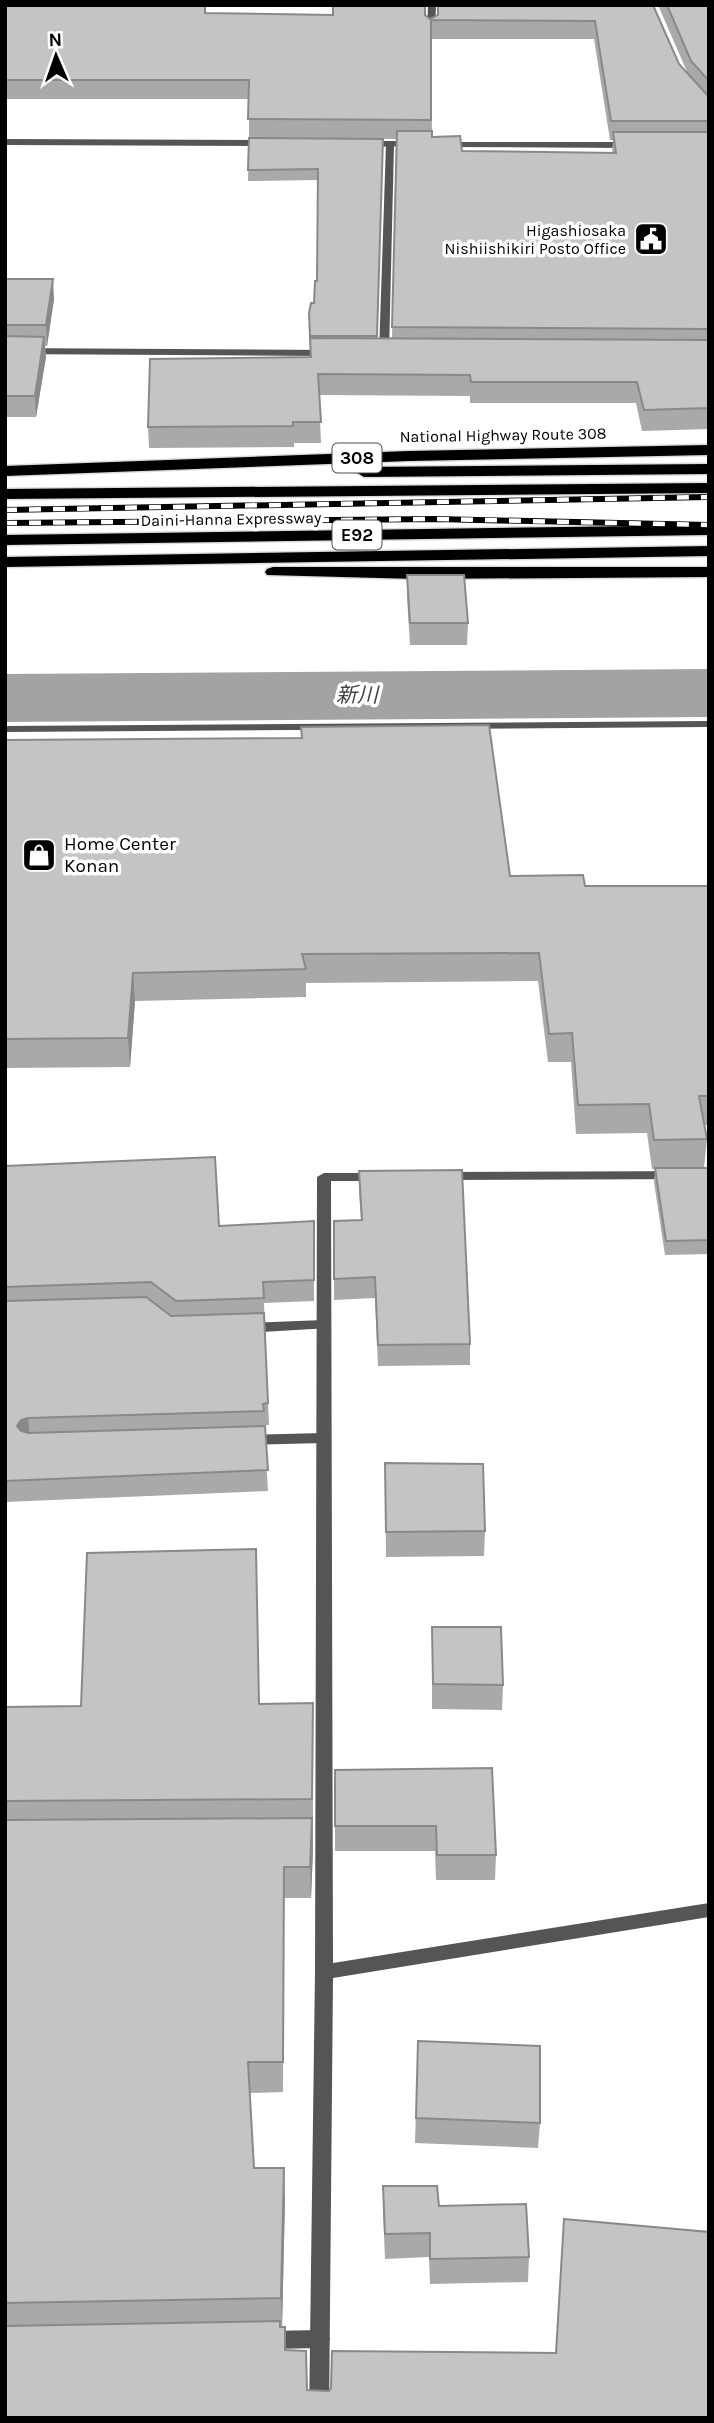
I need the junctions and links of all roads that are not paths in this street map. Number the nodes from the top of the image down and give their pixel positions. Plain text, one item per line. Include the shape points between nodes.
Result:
1 (432, 5) edge
2 (431, 33) edge
3 (5, 142) edge
4 (280, 143) edge
5 (348, 144) edge
6 (390, 144) junction
7 (417, 144) edge
8 (431, 144) edge
9 (639, 145) edge
10 (5, 351) edge
11 (343, 353) edge
12 (370, 354) edge
13 (384, 354) junction
14 (397, 354) edge
15 (709, 450) edge
16 (709, 469) edge
17 (5, 473) edge
18 (709, 488) edge
19 (5, 494) edge
20 (709, 530) edge
21 (5, 540) edge
22 (709, 551) edge
23 (5, 562) edge
24 (5, 567) edge
25 (709, 572) edge
26 (709, 724) edge
27 (5, 729) edge
28 (709, 1175) edge
29 (431, 1176) edge
30 (391, 1177) edge
31 (324, 1325) junction
32 (228, 1328) edge
33 (323, 1438) junction
34 (226, 1441) edge
35 (709, 1910) edge
36 (324, 1972) junction
37 (320, 2339) junction
38 (251, 2340) edge
39 (319, 2418) edge

1 - 2 street
3 - 4 street
5 - 6 street
6 - 7 street
6 - 13 street
8 - 9 street
10 - 11 street
12 - 13 street
13 - 14 street
15 - 17 highway, National Highway Route 308 / 308 via 409,456
16 - 17 highway
18 - 19 highway, Daini-Hanna Expressway
20 - 21 highway, Daini-Hanna Expressway / E92
22 - 23 highway
24 - 25 highway via 418,574
26 - 27 street
28 - 29 street
30 - 31 street via 324,1177
31 - 32 street
31 - 33 street
33 - 34 street
33 - 36 street via 316,1839
35 - 36 street
36 - 37 street
37 - 38 street
37 - 39 street

